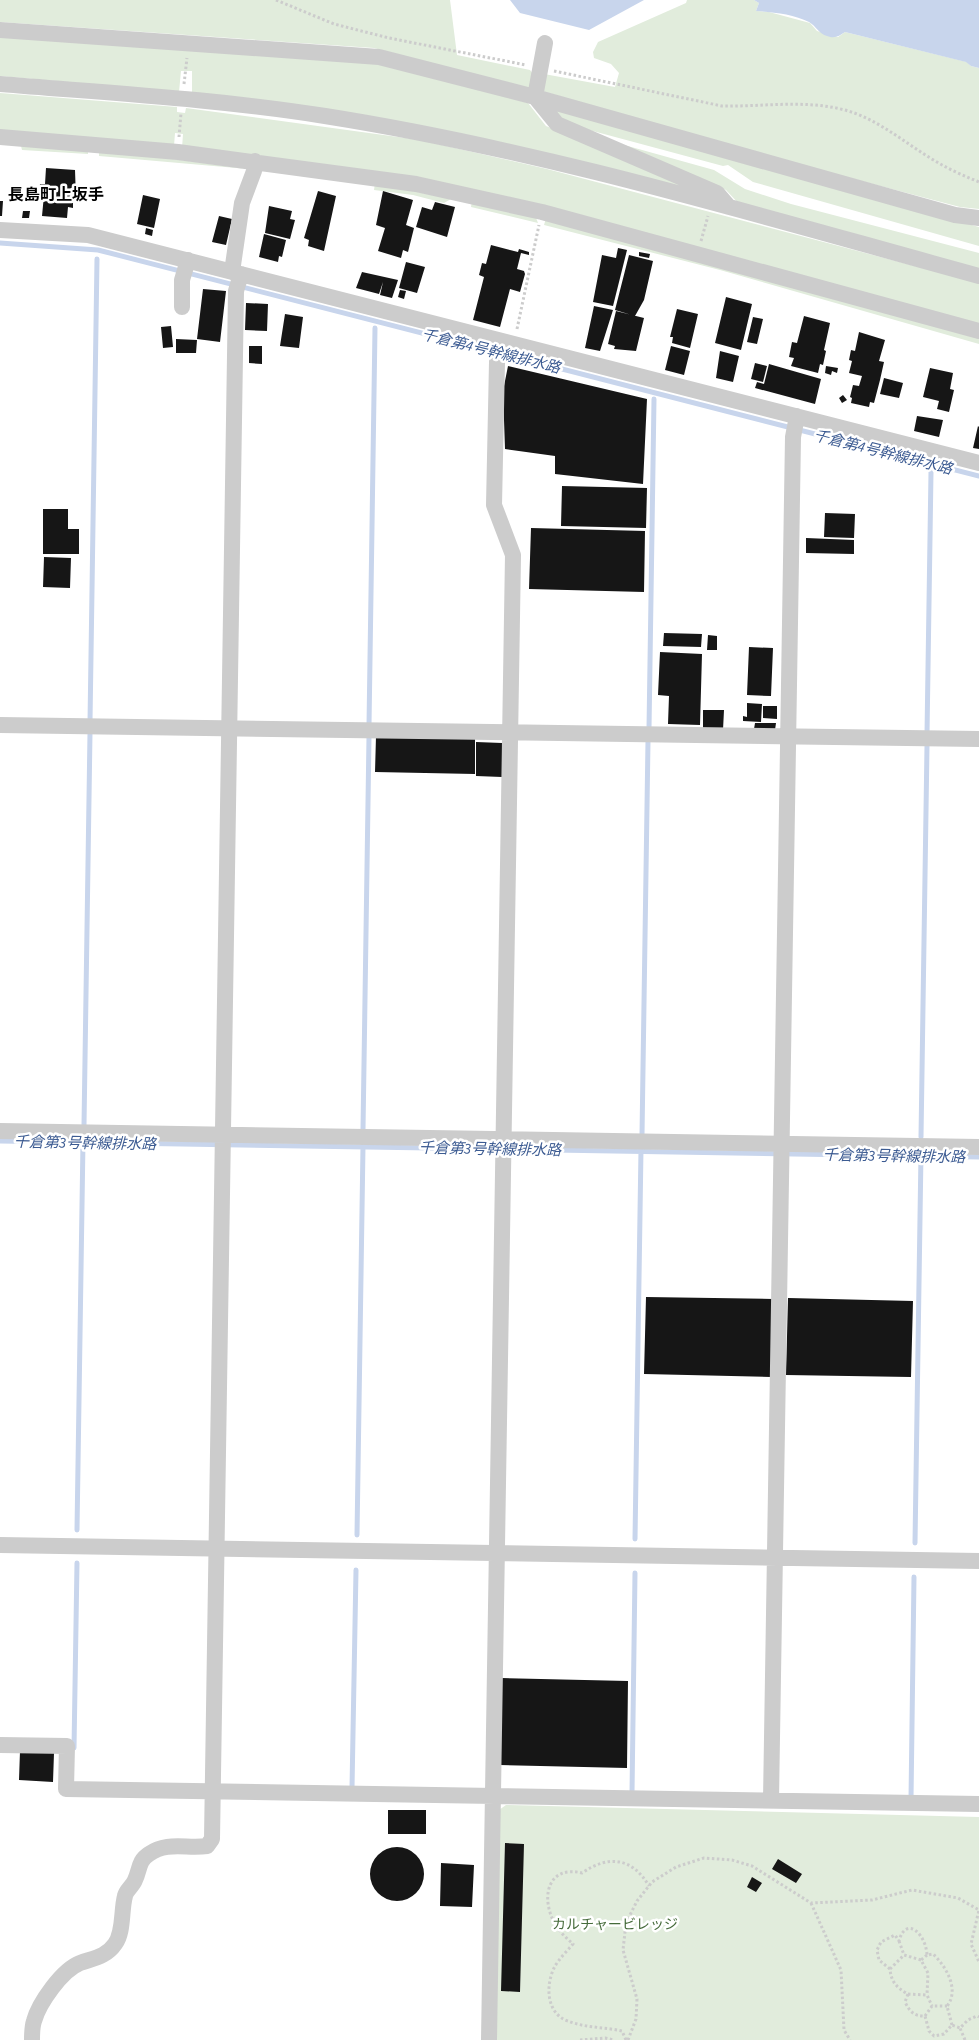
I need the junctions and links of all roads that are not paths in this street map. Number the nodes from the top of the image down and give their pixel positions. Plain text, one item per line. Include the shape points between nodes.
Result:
1 (0, 30) edge
2 (546, 43) dead end
3 (0, 84) edge
4 (535, 97) junction
5 (0, 137) edge
6 (255, 162) junction
7 (729, 208) junction
8 (979, 218) edge
9 (0, 230) edge
10 (187, 262) junction
11 (979, 276) edge
12 (237, 279) junction
13 (182, 306) dead end
14 (979, 331) edge
15 (504, 347) junction
16 (795, 425) junction
17 (979, 463) edge
18 (0, 725) edge
19 (229, 729) junction
20 (509, 733) junction
21 (788, 736) junction
22 (979, 739) edge
23 (0, 1131) edge
24 (222, 1141) junction
25 (503, 1146) junction
26 (979, 1147) edge
27 (782, 1151) junction
28 (0, 1545) edge
29 (217, 1549) junction
30 (495, 1553) junction
31 (774, 1558) junction
32 (979, 1561) edge
33 (0, 1745) edge
34 (214, 1791) junction
35 (493, 1796) junction
36 (771, 1800) junction
37 (979, 1804) edge
38 (32, 2040) edge
39 (489, 2040) edge

1 - 4 street via 379,57
2 - 4 street
3 - 7 street via 333,117 550,161
4 - 7 street via 557,124 717,193
4 - 8 street via 955,215
5 - 6 street
6 - 12 street via 242,203
6 - 14 street via 416,184 542,212
7 - 11 street
9 - 10 street via 88,235
10 - 12 street
10 - 13 street via 182,280
12 - 15 street
12 - 19 street
15 - 16 street
15 - 20 street via 494,505 513,555
16 - 17 street
16 - 21 street
18 - 19 street
19 - 20 street
19 - 24 street
20 - 21 street
20 - 25 street
21 - 22 street
21 - 27 street
23 - 24 street
24 - 25 street
24 - 29 street
25 - 27 street
25 - 30 street
26 - 27 street
27 - 31 street
28 - 29 street
29 - 30 street
29 - 34 street
30 - 31 street
30 - 35 street
31 - 32 street
31 - 36 street
33 - 34 street via 67,1746 66,1789
34 - 35 street
34 - 38 street via 212,1839 207,1846 162,1847 140,1862 135,1881 125,1894 118,1941 103,1956 69,1969 42,2001 33,2022
35 - 36 street
35 - 39 street
36 - 37 street

